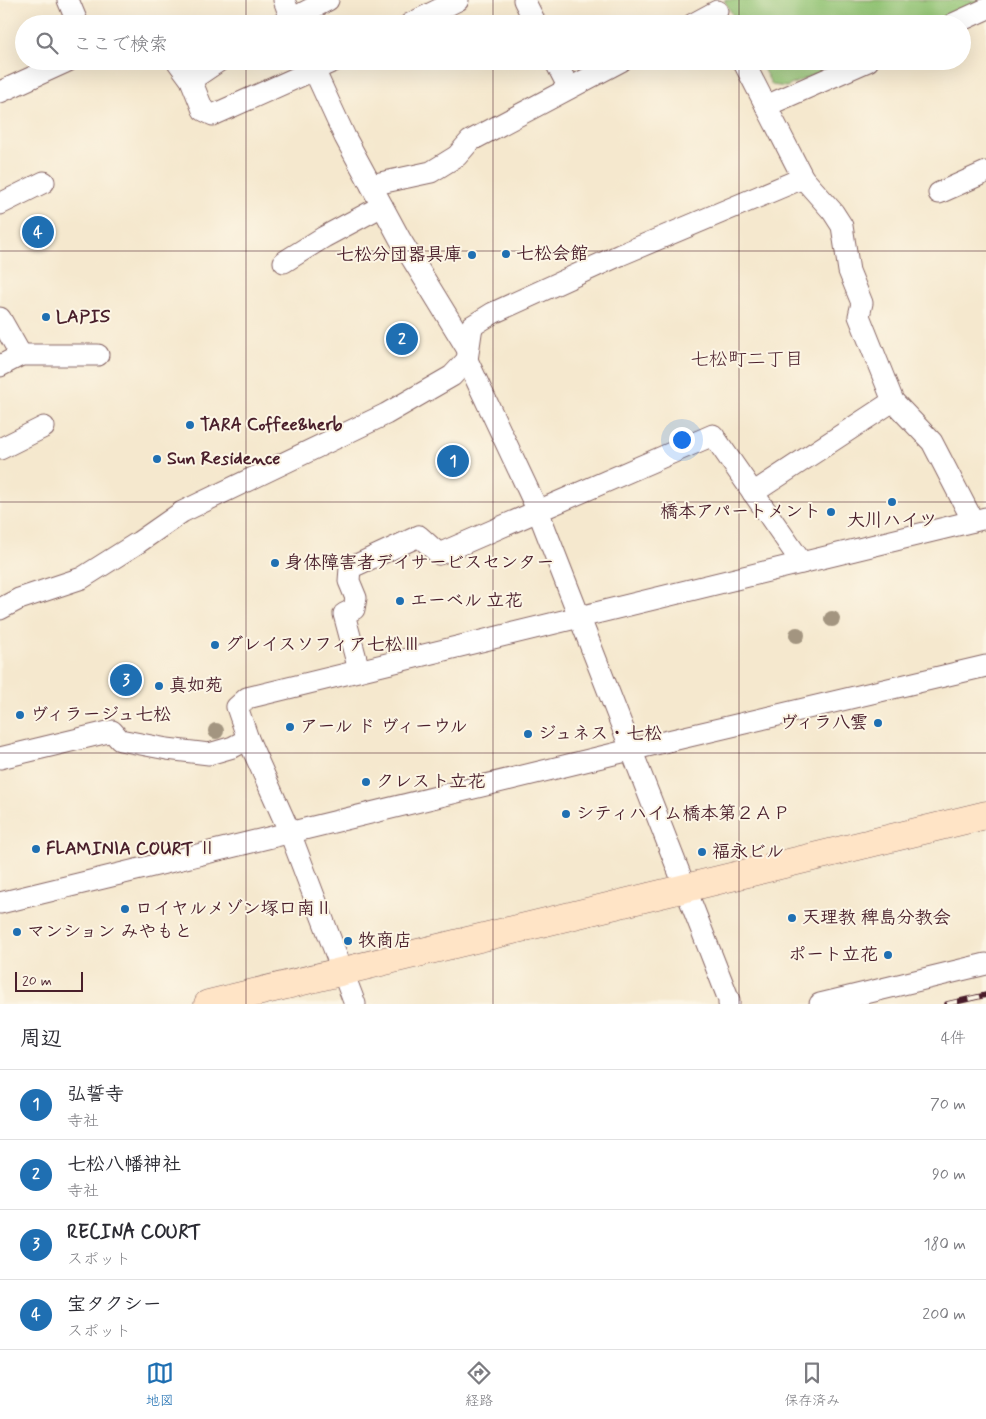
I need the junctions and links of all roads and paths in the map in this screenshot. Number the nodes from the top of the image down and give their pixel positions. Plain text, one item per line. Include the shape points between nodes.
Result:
1 (68, 0) edge
2 (328, 0) edge
3 (458, 0) edge
4 (524, 0) edge
5 (986, 9) edge
6 (74, 15) edge
7 (292, 15) edge
8 (428, 15) edge
9 (532, 15) edge
10 (971, 16) edge
11 (48, 70) edge
12 (184, 70) edge
13 (206, 70) edge
14 (305, 70) edge
15 (315, 70) edge
16 (560, 70) edge
17 (604, 70) edge
18 (748, 70) edge
19 (848, 70) edge
20 (191, 80) junction
21 (569, 88) junction
22 (0, 92) edge
23 (766, 106) junction
24 (986, 172) edge
25 (803, 178) junction
26 (44, 182) dead end
27 (371, 185) junction
28 (939, 193) dead end
29 (0, 204) edge
30 (382, 206) junction
31 (284, 262) dead end
32 (0, 318) edge
33 (21, 355) junction
34 (98, 355) dead end
35 (467, 355) junction
36 (0, 366) edge
37 (893, 401) junction
38 (44, 427) dead end
39 (0, 450) edge
40 (754, 493) junction
41 (538, 511) junction
42 (979, 519) edge
43 (802, 563) junction
44 (0, 609) edge
45 (580, 617) junction
46 (986, 666) edge
47 (358, 670) junction
48 (248, 739) junction
49 (630, 750) junction
50 (0, 758) edge
51 (986, 815) edge
52 (290, 833) junction
53 (684, 888) junction
54 (0, 903) edge
55 (986, 964) edge
56 (342, 972) junction
57 (208, 1004) edge
58 (355, 1004) edge
59 (729, 1004) edge
60 (820, 1004) edge

1 - 6 street
2 - 7 street
3 - 8 street
4 - 9 street
5 - 10 street
11 - 22 street
12 - 20 street
13 - 20 street
14 - 20 street via 213,115 203,110
15 - 27 street
16 - 21 street
17 - 21 street
18 - 23 street
19 - 23 street
21 - 27 street via 470,141 457,156 431,172
23 - 25 street
24 - 28 street
25 - 35 street via 493,312 472,326
25 - 37 street via 842,226 849,271 862,303 859,316
26 - 29 street
27 - 30 street
30 - 31 street
30 - 35 street
32 - 33 street
33 - 34 street
33 - 36 street
35 - 41 street
35 - 44 street via 452,376 386,414 182,512 82,578 19,599
37 - 40 street
37 - 42 street via 932,442
38 - 39 street
40 - 41 street via 713,435
40 - 43 street
41 - 45 street
41 - 47 street via 439,554 419,536 350,568 349,581 356,598 354,609 344,614
42 - 43 street
43 - 45 street
45 - 47 street
45 - 49 street
46 - 49 street
47 - 48 street via 248,698 237,706
48 - 50 street via 209,754 120,740 112,731
48 - 52 street
49 - 52 street
49 - 53 street
51 - 53 street
52 - 54 street
52 - 56 street
53 - 56 street
53 - 59 street
55 - 60 street
56 - 57 street
56 - 58 street

